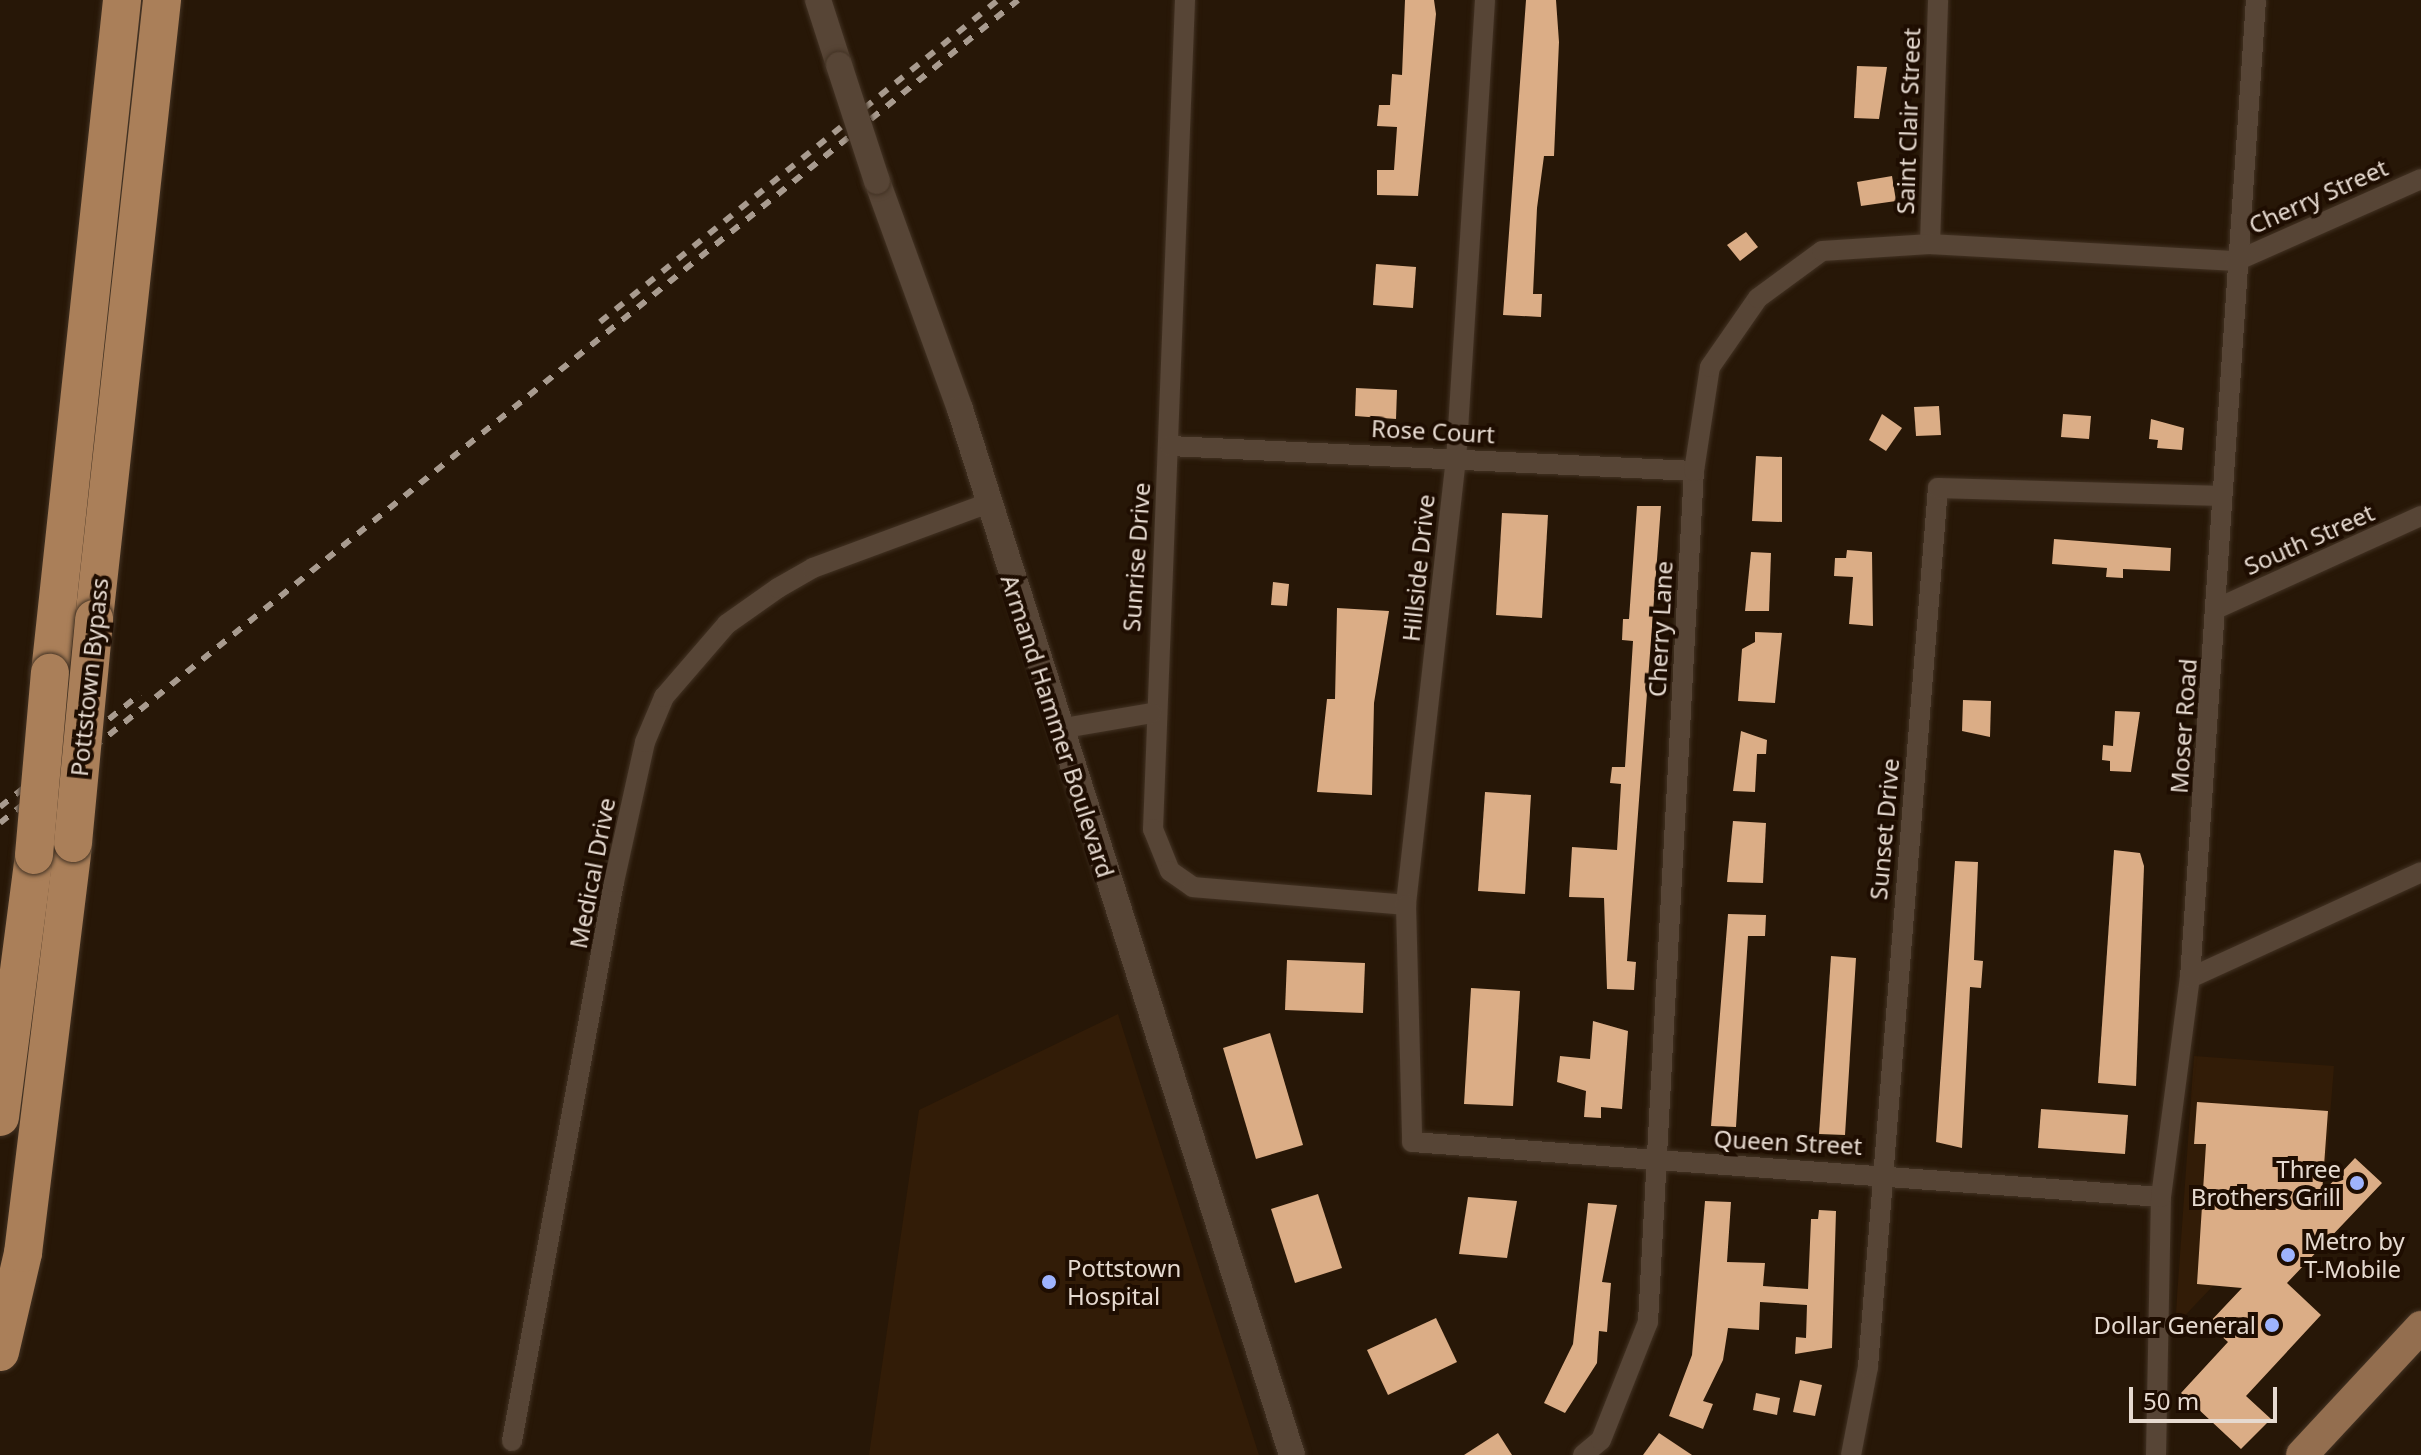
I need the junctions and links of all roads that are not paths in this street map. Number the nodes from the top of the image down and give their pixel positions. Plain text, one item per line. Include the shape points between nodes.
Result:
1 (107, 0) edge
2 (122, 0) edge
3 (162, 0) edge
4 (818, 0) edge
5 (1185, 0) edge
6 (1485, 0) edge
7 (1938, 0) edge
8 (2256, 0) edge
9 (2421, 179) edge
10 (1930, 244) junction
11 (2236, 261) junction
12 (1170, 446) junction
13 (1456, 458) junction
14 (1694, 471) junction
15 (2222, 496) junction
16 (986, 504) junction
17 (2421, 516) edge
18 (66, 519) junction
19 (2218, 608) junction
20 (1152, 713) junction
21 (1059, 729) junction
22 (2421, 872) edge
23 (1406, 905) junction
24 (2190, 978) junction
25 (0, 1117) edge
26 (1412, 1142) joint
27 (1658, 1162) junction
28 (1882, 1173) junction
29 (2161, 1197) junction
30 (2421, 1327) edge
31 (0, 1352) edge
32 (512, 1441) dead end
33 (1292, 1455) edge
34 (1583, 1455) edge
35 (1851, 1455) edge
36 (2156, 1455) edge
37 (2302, 1455) edge

1 - 18 highway
2 - 18 highway, Pottstown Bypass
3 - 31 highway, Pottstown Bypass, bridge via 73,843 23,1253
4 - 16 street, Armand Hammer Boulevard, bridge via 960,409
5 - 12 street, Sunrise Drive
6 - 13 street, Hillside Drive
7 - 10 street, Saint Clair Street
8 - 11 street, Moser Road
9 - 11 street, Cherry Street
10 - 11 street, Cherry Lane
10 - 14 street, Cherry Lane via 1822,251 1758,298 1710,367
11 - 15 street, Moser Road
12 - 13 street, Rose Court
12 - 20 street, Sunrise Drive
13 - 14 street, Rose Court
13 - 23 street, Hillside Drive
14 - 27 street, Cherry Lane
15 - 19 street, Moser Road
15 - 28 street, Sunset Drive via 1938,488
16 - 21 street, Armand Hammer Boulevard
16 - 32 street, Medical Drive via 813,568 778,588 727,624 664,697 645,742 614,882
17 - 19 street, South Street
18 - 25 highway, Pottstown Bypass, bridge via 34,855
19 - 24 street, Moser Road
20 - 21 street
20 - 23 street, Sunrise Drive via 1153,829 1179,881
21 - 33 street, Armand Hammer Boulevard
22 - 24 street
23 - 26 street, Hillside Drive
24 - 29 street, Moser Road
26 - 27 street, Queen Street
27 - 28 street, Queen Street
27 - 34 street, Cherry Lane via 1648,1322 1601,1440
28 - 29 street, Queen Street
28 - 35 street, Sunset Drive via 1868,1367
29 - 36 street, Moser Road
30 - 37 main road

